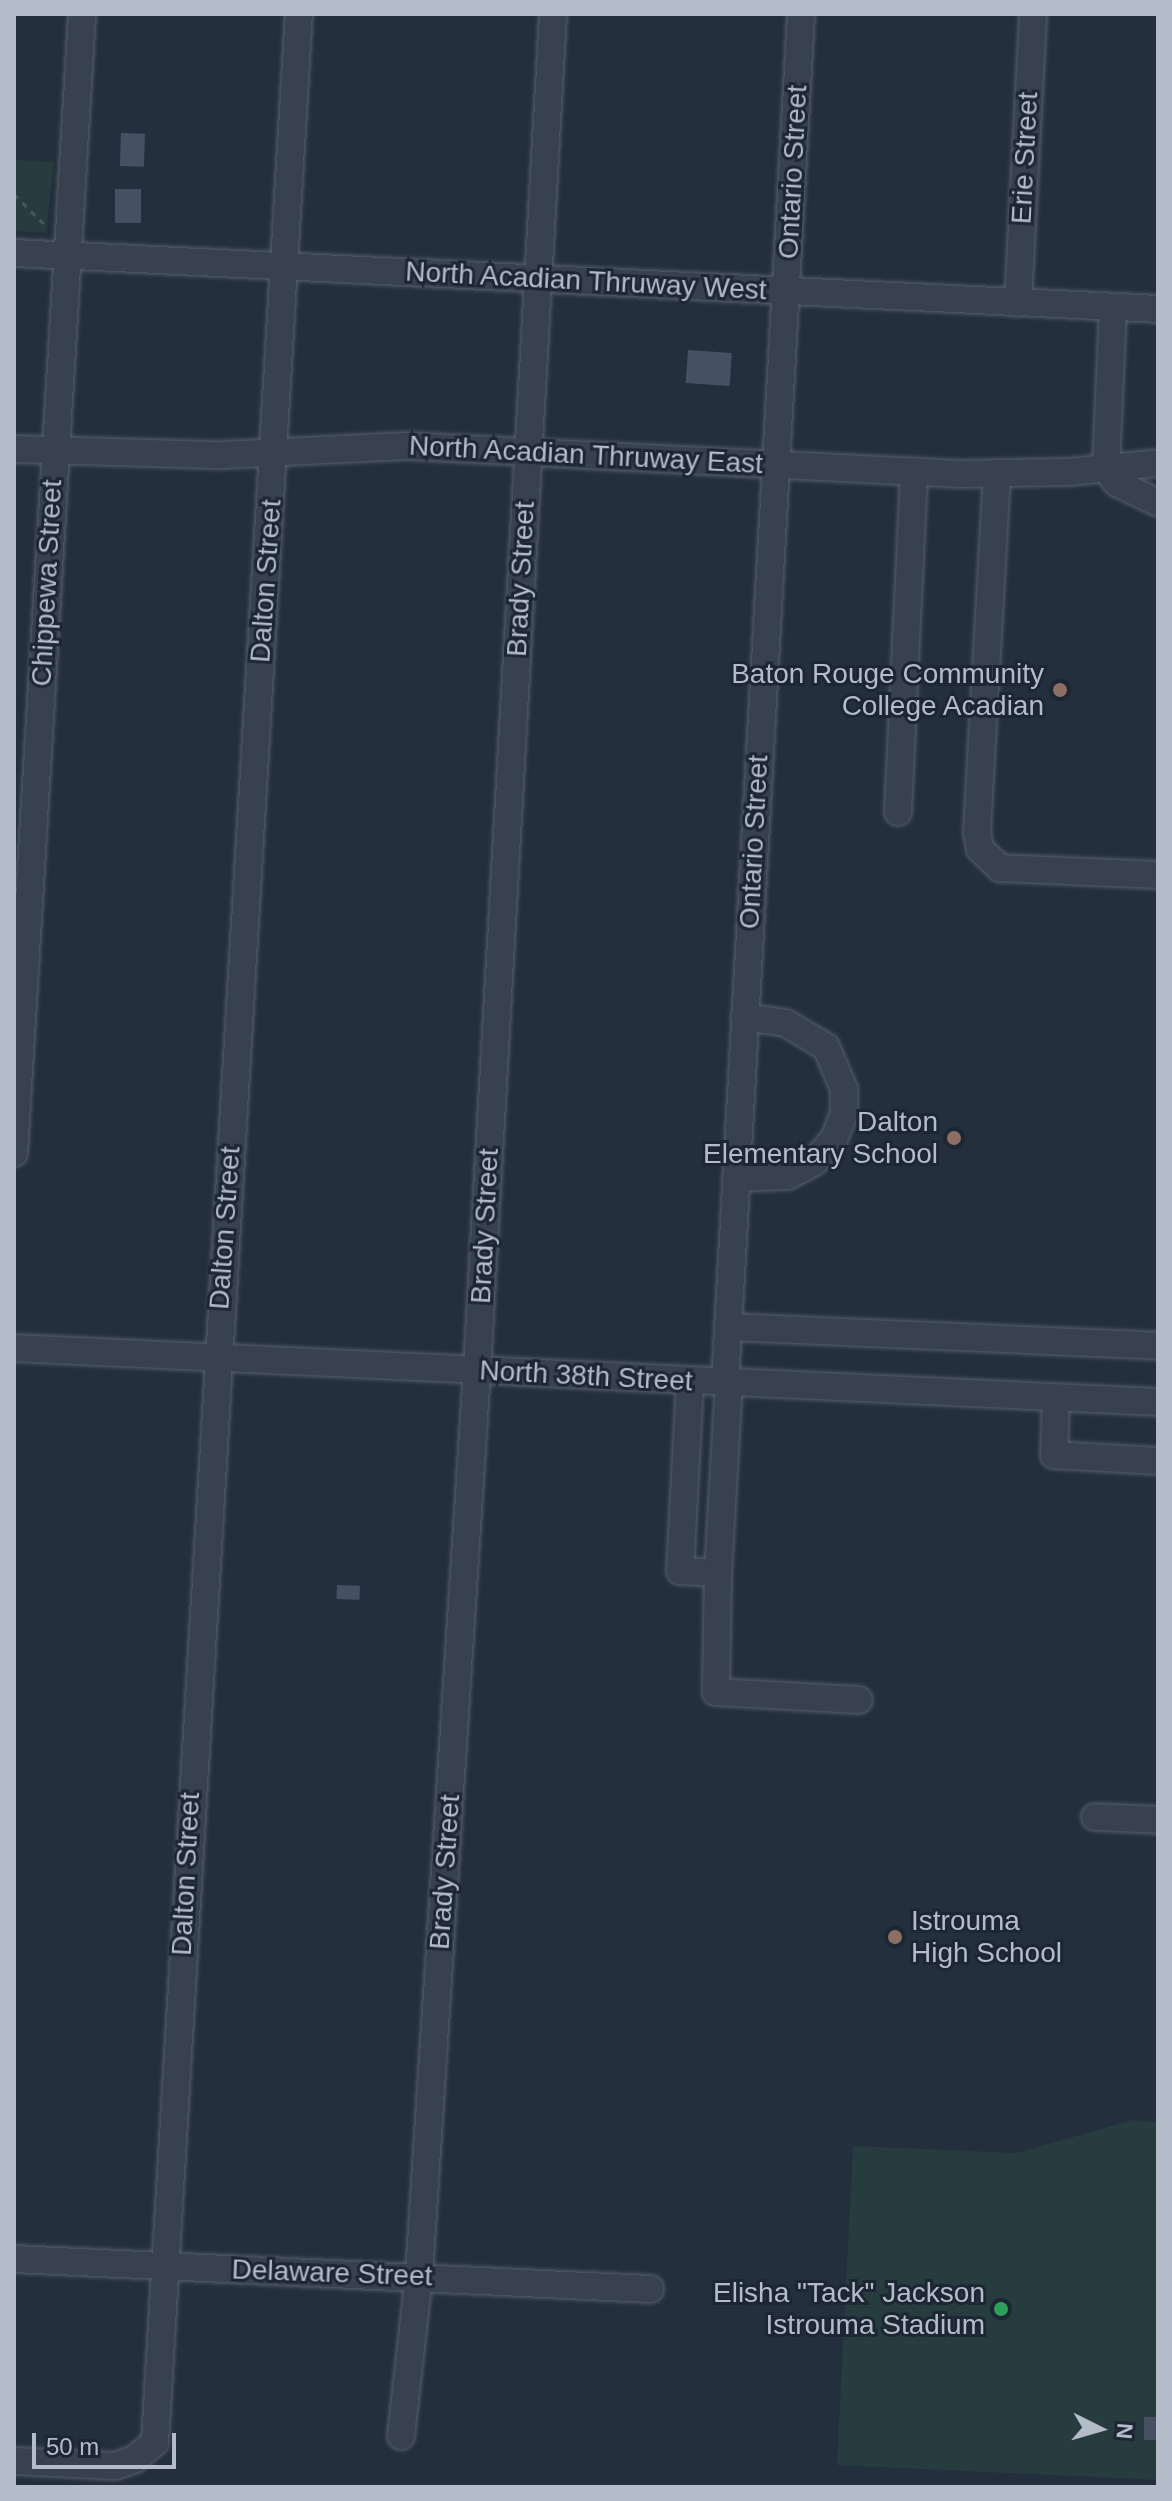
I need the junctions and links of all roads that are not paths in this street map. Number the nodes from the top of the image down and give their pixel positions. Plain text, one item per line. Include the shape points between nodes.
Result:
1 (82, 14) edge
2 (299, 14) edge
3 (553, 14) edge
4 (801, 14) edge
5 (1033, 14) edge
6 (63, 246) junction
7 (14, 253) edge
8 (285, 265) junction
9 (537, 278) junction
10 (788, 291) junction
11 (1018, 303) junction
12 (1113, 308) junction
13 (1158, 309) edge
14 (14, 449) edge
15 (54, 450) junction
16 (275, 451) junction
17 (528, 451) junction
18 (1158, 463) edge
19 (777, 464) junction
20 (1106, 469) junction
21 (914, 471) junction
22 (997, 473) junction
23 (1158, 503) edge
24 (898, 812) dead end
25 (1158, 875) edge
26 (744, 1017) junction
27 (14, 1153) edge
28 (736, 1178) junction
29 (728, 1327) junction
30 (1158, 1346) edge
31 (14, 1348) edge
32 (217, 1358) junction
33 (477, 1370) junction
34 (690, 1381) junction
35 (727, 1383) junction
36 (1056, 1398) junction
37 (1158, 1402) edge
38 (1158, 1461) edge
39 (718, 1573) junction
40 (859, 1700) dead end
41 (1095, 1817) dead end
42 (1158, 1820) edge
43 (14, 2259) edge
44 (163, 2266) junction
45 (419, 2275) junction
46 (650, 2289) dead end
47 (401, 2436) dead end
48 (14, 2461) edge

1 - 6 street, Chippewa Street
2 - 8 street, Dalton Street
3 - 9 street, Brady Street
4 - 10 street, Ontario Street
5 - 11 street, Erie Street
6 - 7 street, North Acadian Thruway West
6 - 8 street, North Acadian Thruway West
6 - 15 street, Chippewa Street
8 - 9 street, North Acadian Thruway West
8 - 16 street, Dalton Street
9 - 10 street, North Acadian Thruway West
9 - 17 street, Brady Street
10 - 11 street, North Acadian Thruway West
10 - 19 street, Ontario Street
11 - 12 street, North Acadian Thruway West
12 - 13 street, North Acadian Thruway West
12 - 20 street
14 - 15 street, North Acadian Thruway East
15 - 16 street, North Acadian Thruway East via 182,455
15 - 27 street, Chippewa Street
16 - 17 street, North Acadian Thruway East via 372,445
16 - 32 street, Dalton Street
17 - 19 street, North Acadian Thruway East
17 - 33 street, Brady Street
18 - 20 street, North Acadian Thruway East
19 - 21 street, North Acadian Thruway East
19 - 26 street, Ontario Street
20 - 22 street, North Acadian Thruway East
20 - 23 street via 1117,483
21 - 22 street, North Acadian Thruway East
21 - 24 street
22 - 25 street via 980,849 1000,868
26 - 28 street, Ontario Street
26 - 28 street via 786,1023 826,1047 841,1079 844,1113 834,1139 814,1162 788,1176
28 - 29 street, Ontario Street
29 - 30 street
29 - 35 street, Ontario Street
31 - 32 street, North 38th Street
32 - 33 street, North 38th Street
32 - 44 street, Dalton Street
33 - 34 street, North 38th Street
33 - 45 street, Brady Street
34 - 35 street, North 38th Street
34 - 39 street via 680,1571
35 - 36 street, North 38th Street
35 - 39 street, Ontario Street
36 - 37 street, North 38th Street
36 - 38 street via 1054,1455
39 - 40 street, Ontario Street via 716,1692
41 - 42 street
43 - 44 street, Delaware Street
44 - 45 street, Delaware Street
44 - 48 street, Dalton Street via 155,2442 135,2459 115,2466
45 - 46 street, Delaware Street
45 - 47 street, Brady Street

